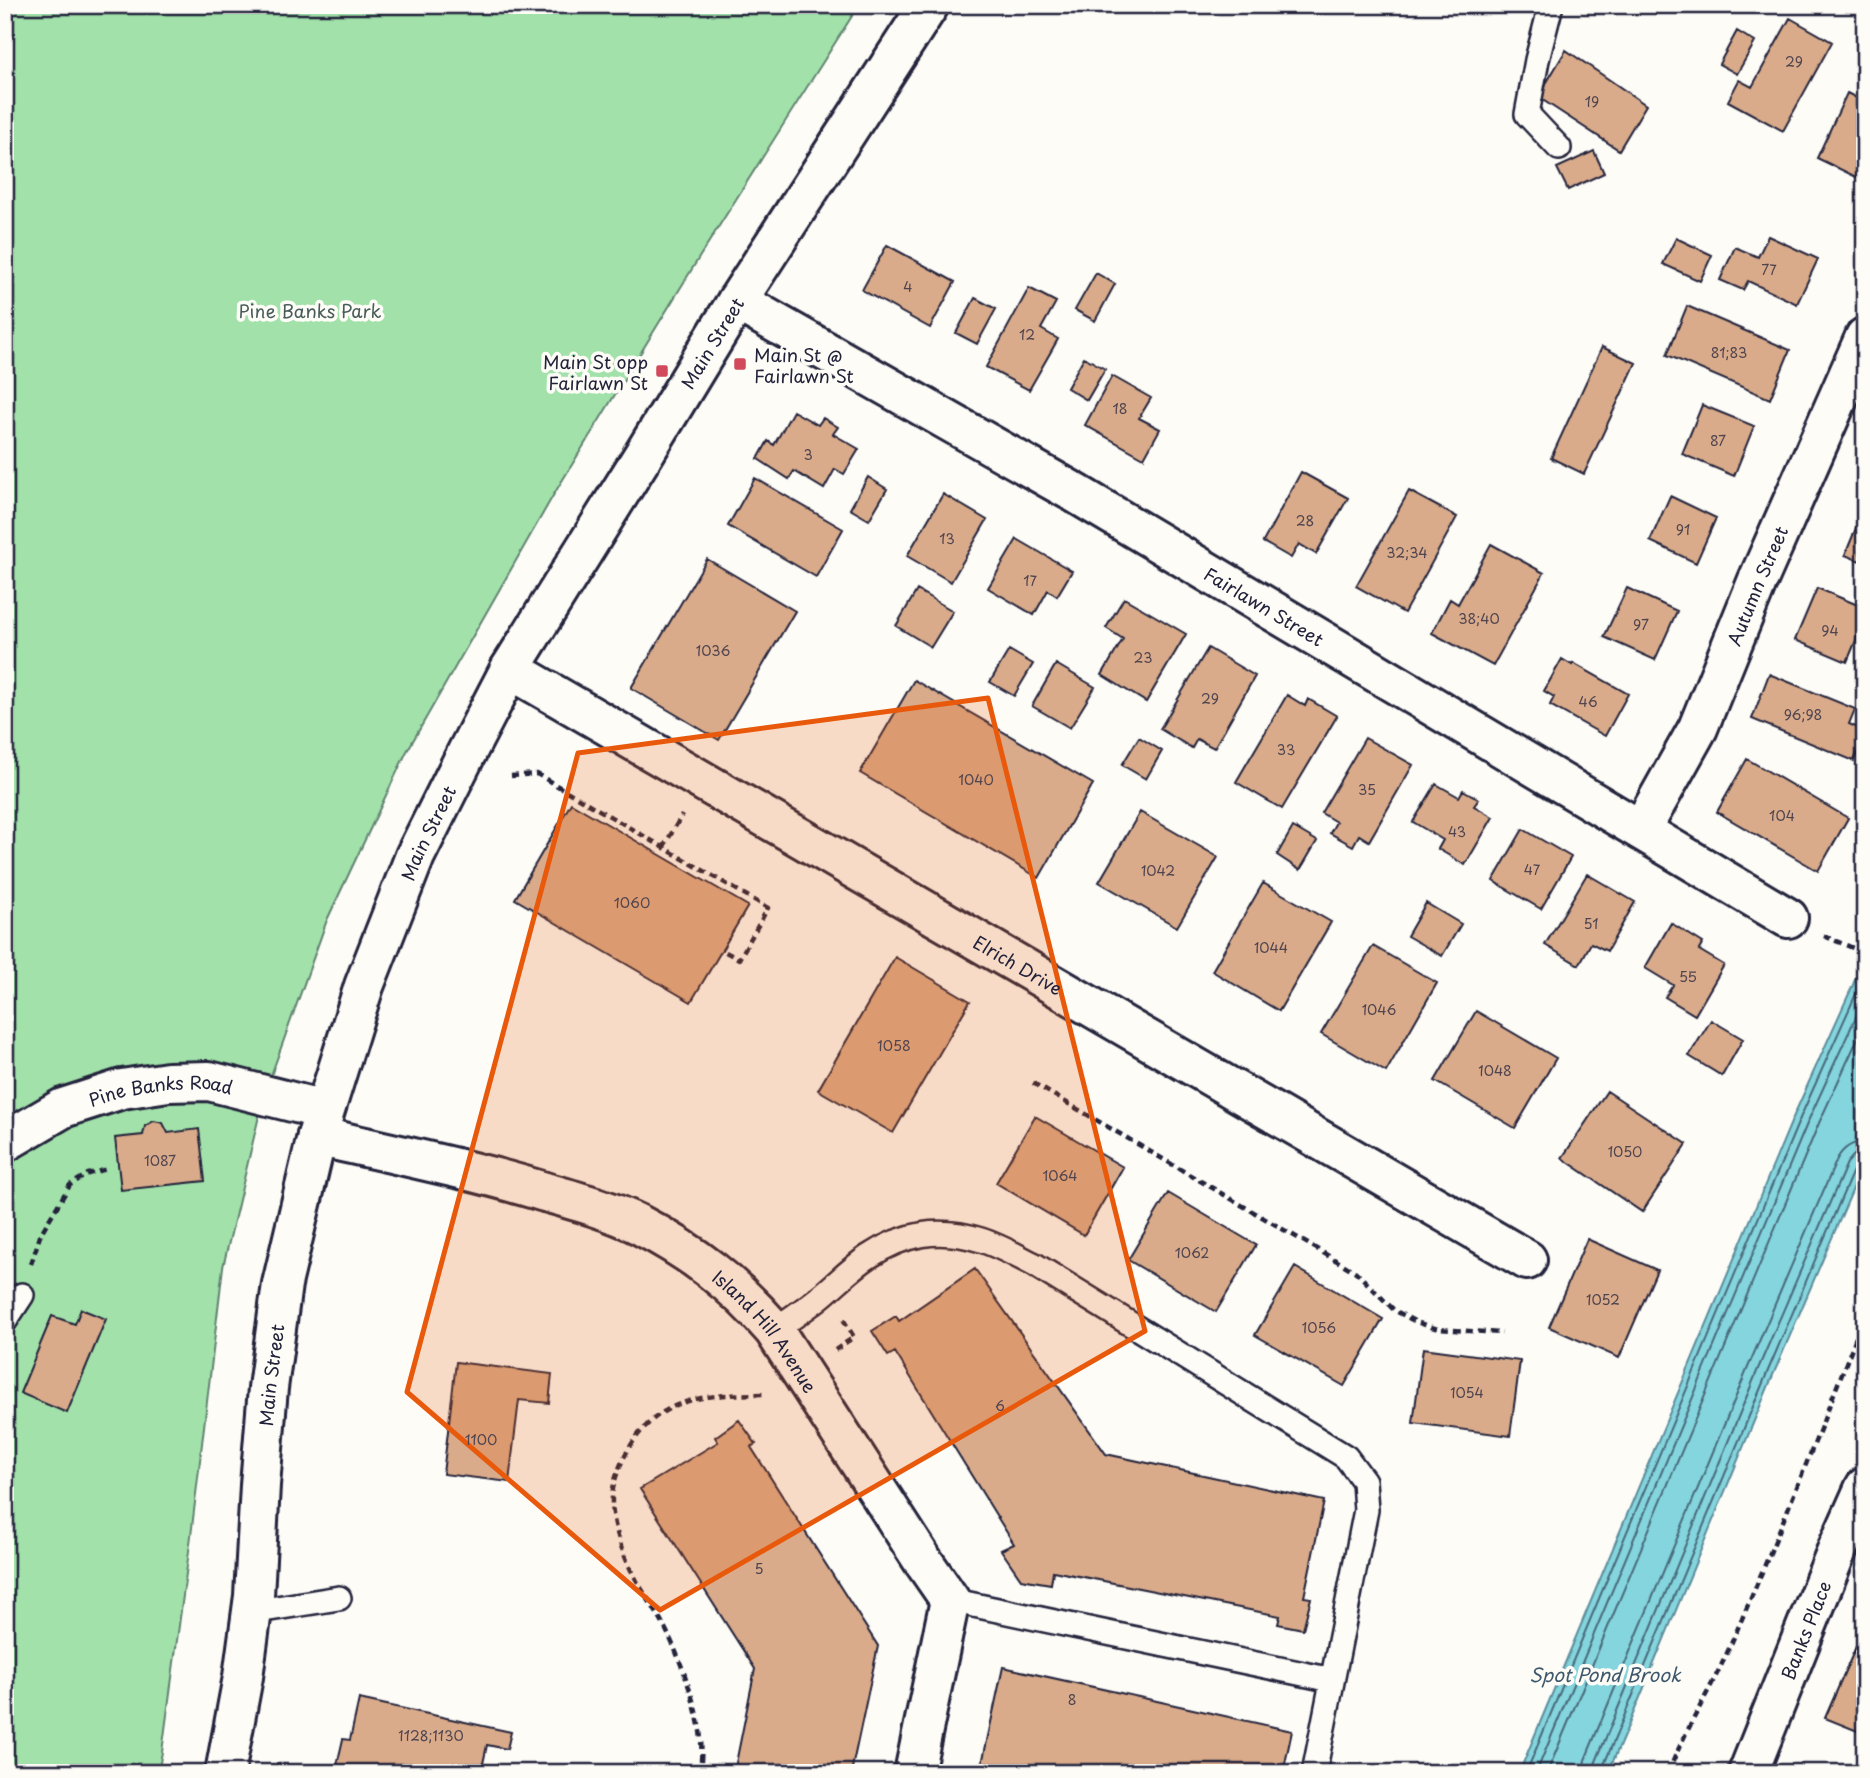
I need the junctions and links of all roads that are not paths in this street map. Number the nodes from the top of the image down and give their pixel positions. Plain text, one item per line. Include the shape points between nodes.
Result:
1 (929, 5) edge
2 (1551, 5) edge
3 (1559, 148) dead end
4 (737, 301) junction
5 (1865, 337) edge
6 (510, 669) junction
7 (1641, 830) junction
8 (1802, 926) road end
9 (320, 1123) junction
10 (5, 1142) edge
11 (1527, 1260) dead end
12 (22, 1295) road end
13 (5, 1321) edge
14 (774, 1330) junction
15 (1865, 1487) edge
16 (339, 1598) dead end
17 (950, 1600) junction
18 (251, 1612) junction
19 (1332, 1680) junction
20 (225, 1773) edge
21 (914, 1773) edge
22 (1314, 1773) edge
23 (1748, 1773) edge

1 - 4 street, Main Street
2 - 3 lane via 1527,114
4 - 6 street, Main Street
4 - 7 street, Fairlawn Street via 1077,494
5 - 7 street, Autumn Street via 1698,728
6 - 9 street, Main Street via 415,856 364,986
6 - 11 street, Elrich Drive
7 - 8 street, Fairlawn Street
9 - 10 street, Pine Banks Road via 209,1080 122,1089 63,1108
9 - 14 street, Island Hill Avenue via 603,1209 639,1225 719,1275
9 - 18 street, Main Street via 282,1284 268,1388
12 - 13 lane
14 - 17 street, Island Hill Avenue
14 - 19 lane via 866,1258 893,1243 920,1234 960,1235 982,1240 1035,1265 1346,1457 1364,1481 1366,1510
15 - 23 street, Banks Place
16 - 18 lane
17 - 19 lane
17 - 21 street
18 - 20 street, Main Street
19 - 22 lane

